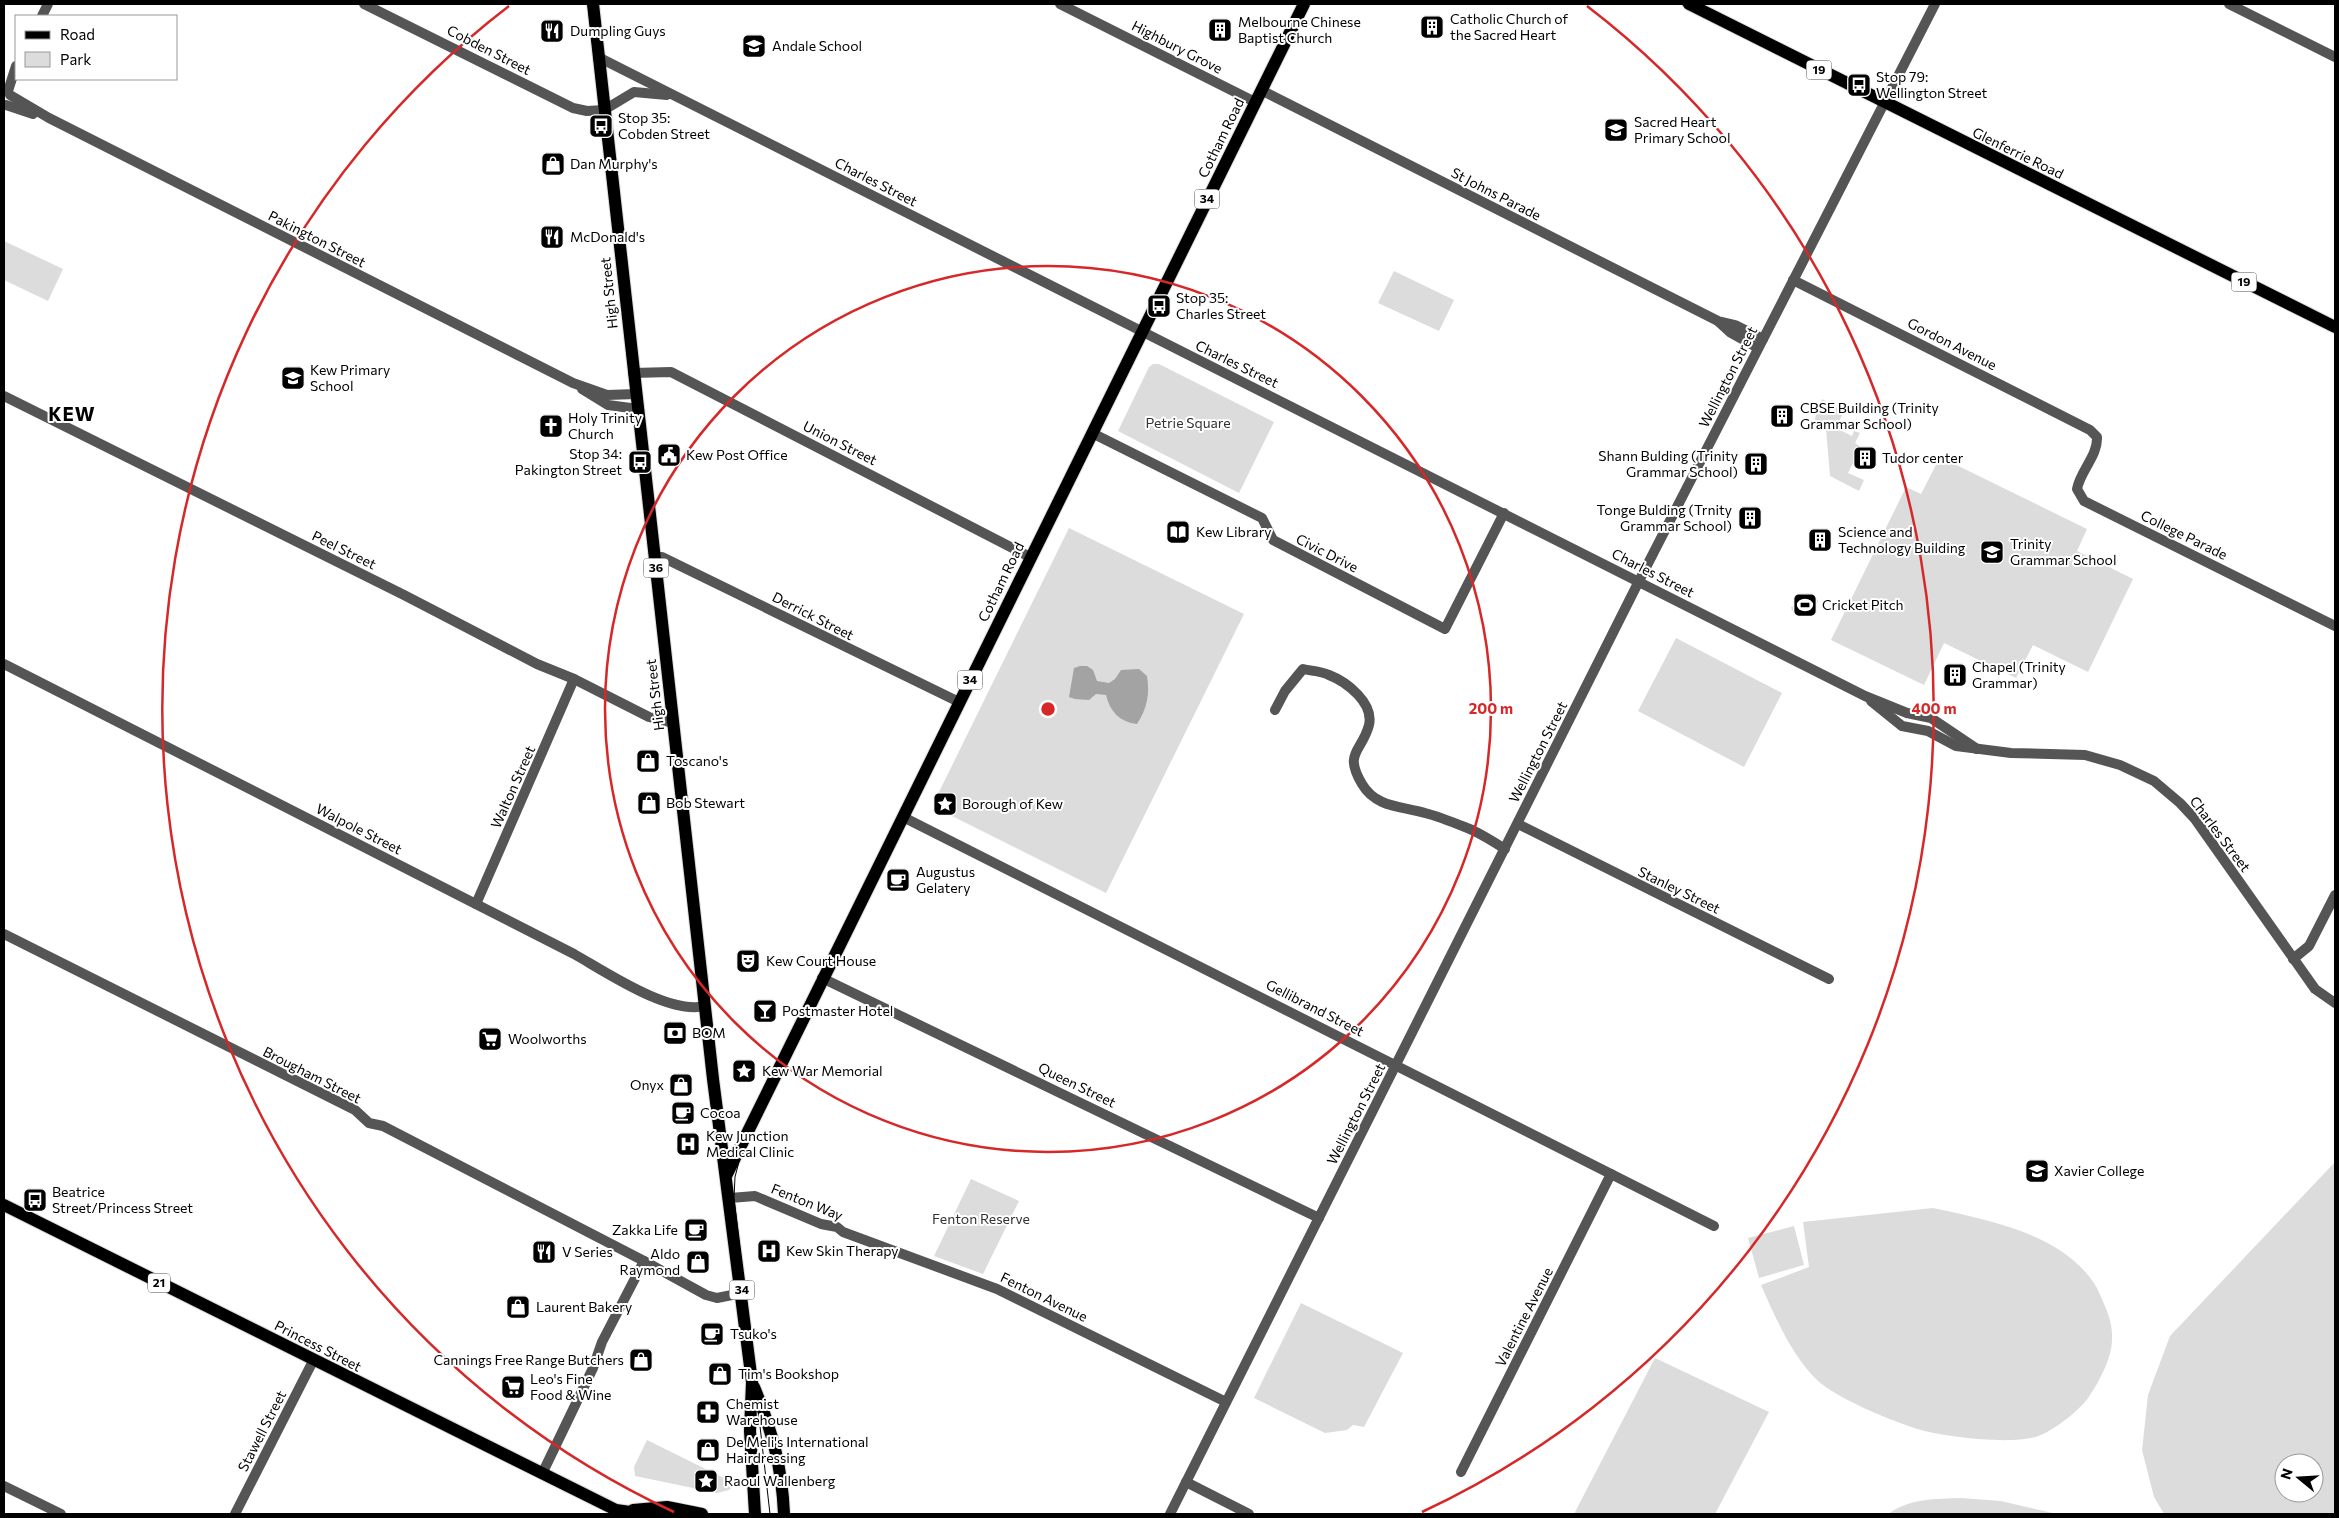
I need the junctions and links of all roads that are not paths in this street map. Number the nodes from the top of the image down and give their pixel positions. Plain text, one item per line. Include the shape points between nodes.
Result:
1 (364, 4) edge
2 (593, 4) edge
3 (1060, 4) edge
4 (1304, 4) edge
5 (1689, 4) edge
6 (1935, 4) edge
7 (2229, 4) edge
8 (598, 57) junction
9 (2335, 57) edge
10 (15, 68) edge
11 (6, 89) edge
12 (1261, 90) junction
13 (678, 97) junction
14 (1255, 102) junction
15 (1883, 102) junction
16 (5, 106) edge
17 (604, 110) junction
18 (48, 118) junction
19 (1793, 280) junction
20 (2335, 327) edge
21 (1141, 332) junction
22 (1761, 344) junction
23 (634, 372) junction
24 (573, 383) junction
25 (636, 394) junction
26 (4, 396) edge
27 (638, 409) junction
28 (1092, 433) junction
29 (2096, 437) joint
30 (1504, 513) junction
31 (654, 557) junction
32 (1030, 557) junction
33 (1639, 581) junction
34 (2335, 626) edge
35 (4, 664) edge
36 (574, 680) junction
37 (959, 702) junction
38 (1275, 710) dead end
39 (673, 723) junction
40 (903, 817) junction
41 (1518, 824) junction
42 (1505, 848) junction
43 (2335, 895) edge
44 (476, 904) junction
45 (4, 934) edge
46 (2293, 960) junction
47 (822, 978) junction
48 (1829, 979) dead end
49 (2335, 1003) edge
50 (705, 1006) junction
51 (1396, 1065) junction
52 (727, 1174) junction
53 (1611, 1174) junction
54 (730, 1198) junction
55 (4, 1206) edge
56 (1319, 1218) junction
57 (1714, 1226) dead end
58 (843, 1232) joint
59 (644, 1260) junction
60 (742, 1294) junction
61 (313, 1361) junction
62 (752, 1382) junction
63 (1226, 1402) junction
64 (1461, 1472) dead end
65 (542, 1474) junction
66 (1186, 1482) junction
67 (4, 1486) edge
68 (622, 1513) edge
69 (61, 1514) edge
70 (235, 1514) edge
71 (644, 1514) edge
72 (702, 1514) edge
73 (755, 1514) edge
74 (784, 1514) edge
75 (1170, 1514) edge
76 (1249, 1514) edge

1 - 17 street, Cobden Street via 573,108
2 - 8 main road, High Street / 36
3 - 14 street, Highbury Grove
4 - 12 main road, Cotham Road / 34
5 - 15 main road, Glenferrie Road / 19
6 - 15 street, Wellington Street
7 - 9 street
8 - 13 street, Charles Street
8 - 17 main road, High Street / 36
10 - 11 street
11 - 16 street via 10,101
11 - 18 street, Pakington Street
12 - 14 main road, Cotham Road / 34
12 - 22 street, St Johns Parade via 1718,321 1731,333
13 - 17 street via 634,92
13 - 21 street, Charles Street
14 - 21 main road, Cotham Road / 34
15 - 19 street, Wellington Street
15 - 20 main road, Glenferrie Road / 19
16 - 18 street, Pakington Street
17 - 23 main road, High Street / 36
18 - 24 street, Pakington Street
19 - 22 street, Wellington Street
19 - 29 street, Gordon Avenue via 2090,430
21 - 28 main road, Cotham Road / 34
21 - 30 street, Charles Street
22 - 33 street, Wellington Street
23 - 25 main road, High Street / 36
23 - 32 street, Union Street via 671,372
24 - 25 street, Pakington Street via 607,395
24 - 27 street, Pakington Street via 608,405
25 - 27 main road, High Street / 36
26 - 36 street, Peel Street
27 - 31 main road, High Street / 36
28 - 30 street, Civic Drive via 1262,518 1273,540 1445,629
28 - 32 main road, Cotham Road / 34
29 - 34 street, College Parade via 2096,448 2078,484 2078,494 2084,501
30 - 33 street, Charles Street
31 - 37 street, Derrick Street via 662,557 736,592
31 - 39 main road, High Street / 36
32 - 37 main road, Cotham Road / 34
33 - 41 street, Wellington Street
33 - 46 street, Charles Street via 1865,696 1940,722 1977,749 2085,755 2120,765 2154,781 2194,819
35 - 44 street, Walpole Street
36 - 39 street, Peel Street via 649,717
36 - 44 street, Walton Street
37 - 40 main road, Cotham Road / 34
38 - 42 street via 1303,669 1329,675 1354,691 1365,703 1370,722 1365,738 1355,752 1355,770 1373,797 1394,808 1424,813 1472,830
39 - 50 main road, High Street / 36
40 - 47 main road, Cotham Road / 34
40 - 51 street, Gellibrand Street
41 - 42 street, Wellington Street
41 - 48 street, Stanley Street
42 - 51 street, Wellington Street
43 - 46 street via 2309,946
44 - 50 street, Walpole Street via 648,994 690,1008
45 - 59 street, Brougham Street via 355,1110 369,1123 383,1126
46 - 49 street, Charles Street via 2315,989
47 - 52 main road, Cotham Road / 34
47 - 56 street, Queen Street
50 - 52 main road, High Street / 36
51 - 53 street, Gellibrand Street
51 - 56 street, Wellington Street
52 - 54 main road, High Street / 34
53 - 57 street, Gellibrand Street
53 - 64 street, Valentine Avenue
54 - 58 street, Fenton Way via 755,1196
54 - 60 main road, High Street / 34
55 - 61 main road, Princess Street / 21
56 - 63 street, Wellington Street
58 - 63 street, Fenton Avenue via 997,1289
59 - 60 street, Brougham Street via 710,1297
59 - 65 street via 602,1342 593,1368
60 - 62 main road, High Street / 34
61 - 65 main road, Princess Street / 21
61 - 70 street, Stawell Street
62 - 73 main road, High Street / 34 via 750,1431
62 - 74 main road, High Street / 34 via 773,1437
63 - 66 street, Wellington Street
65 - 68 main road, Princess Street / 21
66 - 75 street, Wellington Street
66 - 76 street
67 - 69 street
68 - 71 main road, Princess Street
68 - 72 main road via 664,1507

